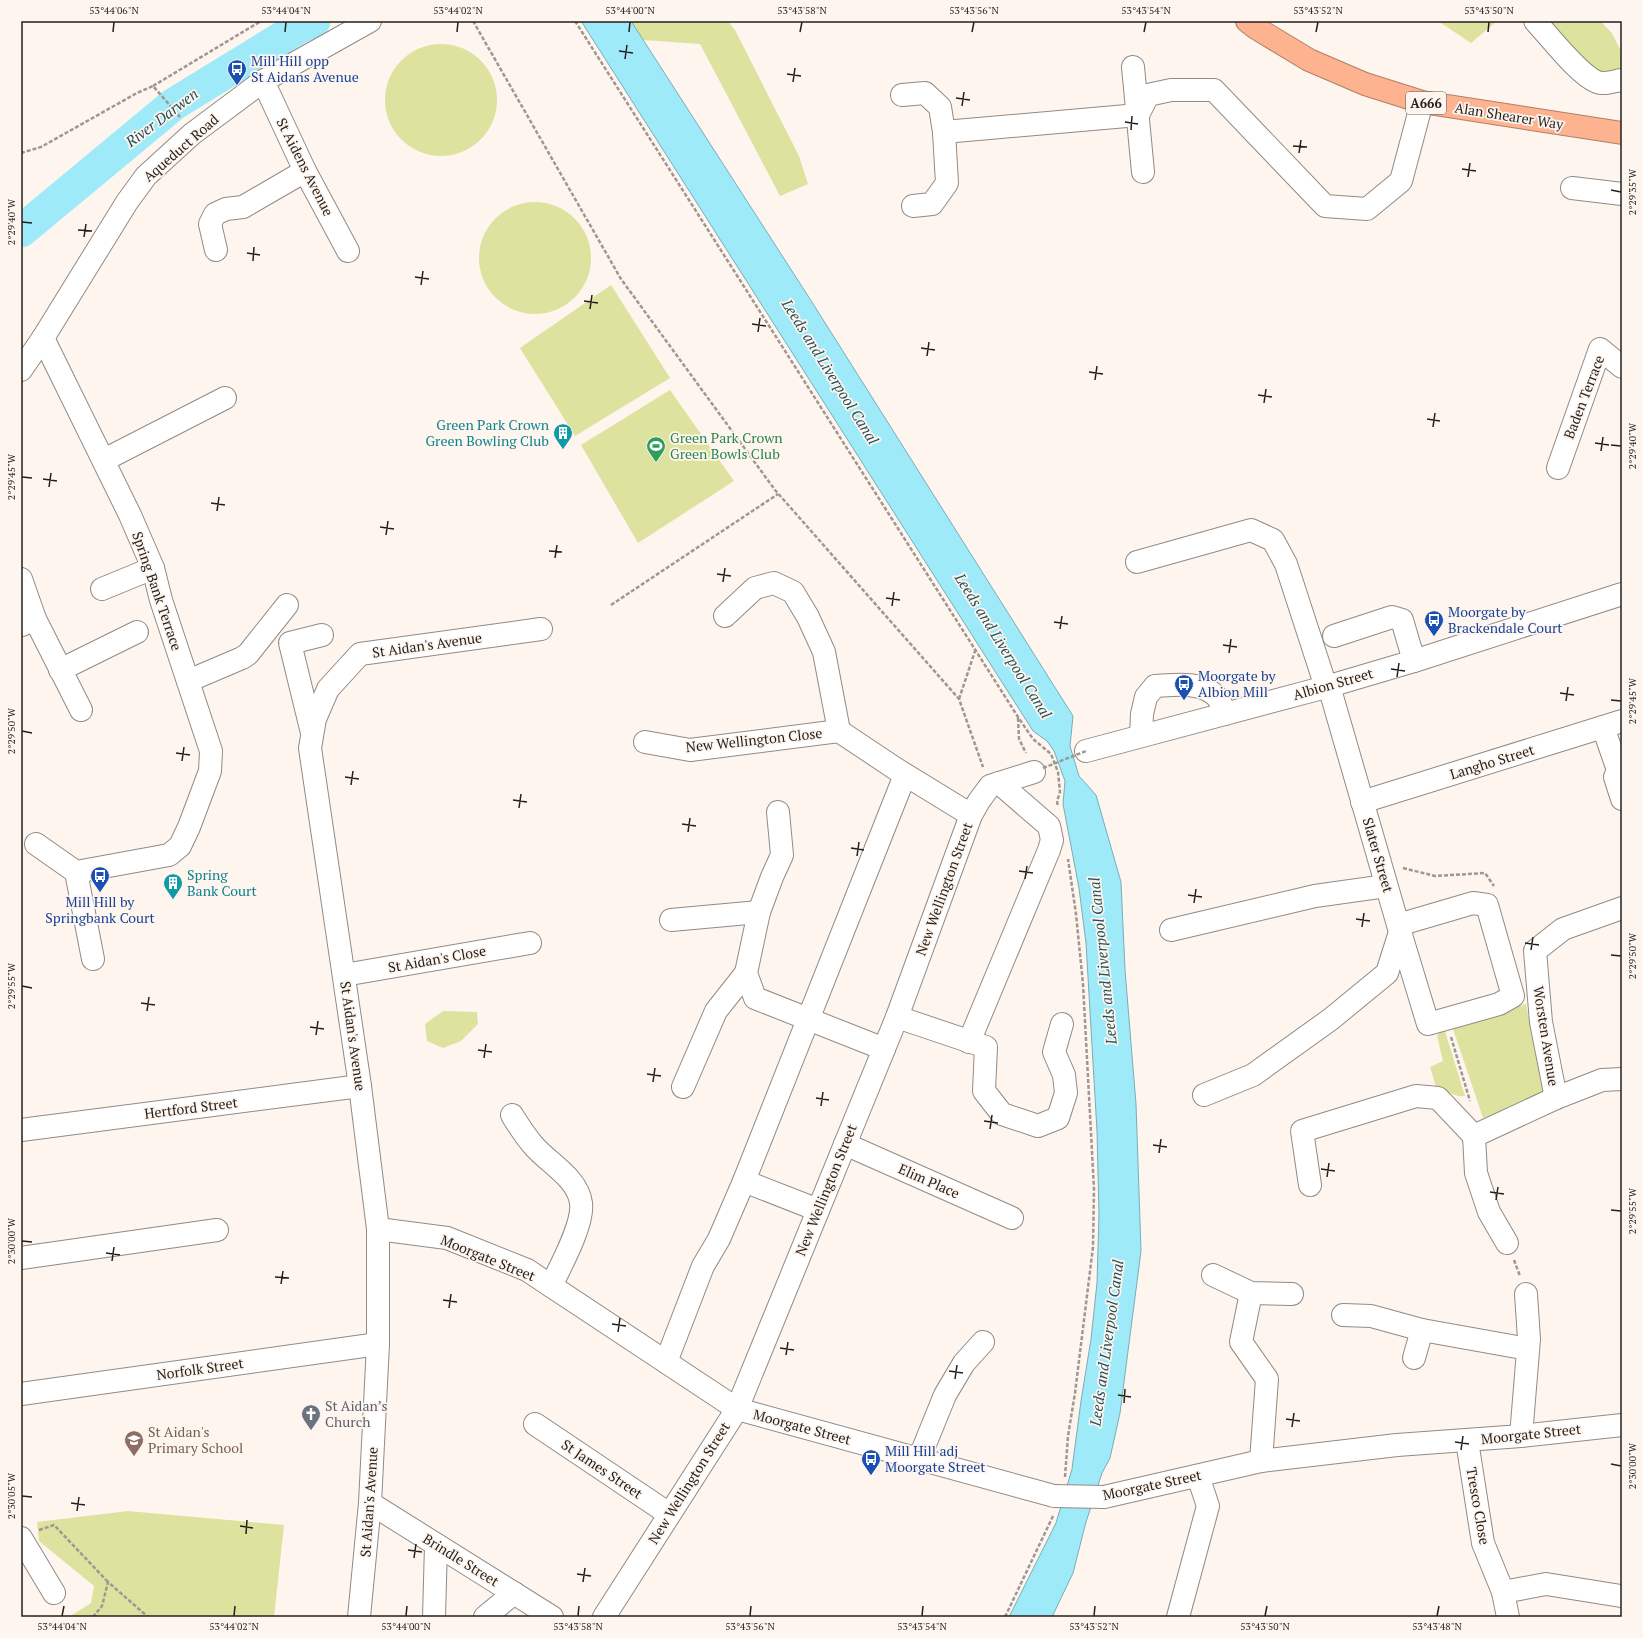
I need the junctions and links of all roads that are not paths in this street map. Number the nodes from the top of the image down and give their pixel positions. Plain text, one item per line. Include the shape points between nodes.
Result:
1 (370, 21) edge
2 (1247, 21) edge
3 (1536, 21) edge
4 (1133, 67) dead end
5 (1622, 80) edge
6 (263, 81) junction
7 (902, 94) dead end
8 (1422, 102) junction
9 (1138, 115) junction
10 (944, 132) junction
11 (1622, 133) edge
12 (305, 171) junction
13 (1143, 172) dead end
14 (1572, 188) dead end
15 (1622, 194) edge
16 (913, 206) dead end
17 (348, 251) dead end
18 (217, 253) dead end
19 (43, 338) junction
20 (1622, 367) edge
21 (21, 370) edge
22 (225, 398) dead end
23 (104, 460) junction
24 (1558, 468) dead end
25 (1137, 562) dead end
26 (153, 568) junction
27 (21, 579) edge
28 (102, 589) dead end
29 (1622, 594) edge
30 (287, 605) dead end
31 (725, 616) dead end
32 (28, 622) edge
33 (541, 629) dead end
34 (137, 632) dead end
35 (322, 634) dead end
36 (1334, 636) dead end
37 (1414, 661) junction
38 (60, 670) junction
39 (188, 681) junction
40 (1327, 686) junction
41 (81, 710) dead end
42 (1225, 714) junction
43 (1612, 724) edge
44 (840, 731) junction
45 (312, 734) junction
46 (1141, 736) junction
47 (645, 742) dead end
48 (1086, 751) road end
49 (1039, 770) road end
50 (906, 775) junction
51 (994, 785) junction
52 (1622, 799) edge
53 (1362, 802) junction
54 (778, 812) dead end
55 (971, 815) junction
56 (36, 844) dead end
57 (76, 872) junction
58 (1386, 886) junction
59 (1622, 908) edge
60 (759, 912) junction
61 (671, 920) dead end
62 (1399, 928) junction
63 (1170, 930) dead end
64 (530, 943) dead end
65 (93, 959) dead end
66 (746, 973) junction
67 (344, 975) junction
68 (897, 1017) junction
69 (808, 1019) junction
70 (1062, 1024) dead end
71 (969, 1042) junction
72 (884, 1049) junction
73 (1622, 1079) edge
74 (360, 1086) junction
75 (683, 1087) dead end
76 (1204, 1095) dead end
77 (1556, 1098) junction
78 (512, 1115) dead end
79 (21, 1130) edge
80 (1474, 1136) junction
81 (845, 1144) junction
82 (744, 1181) junction
83 (1310, 1185) dead end
84 (818, 1210) junction
85 (1012, 1218) dead end
86 (378, 1229) junction
87 (217, 1230) dead end
88 (1508, 1243) road end
89 (21, 1258) edge
90 (1213, 1275) dead end
91 (551, 1286) junction
92 (1251, 1293) junction
93 (1292, 1294) dead end
94 (1526, 1294) road end
95 (1343, 1315) dead end
96 (1422, 1330) junction
97 (983, 1342) dead end
98 (378, 1344) junction
99 (1528, 1349) junction
100 (1414, 1358) dead end
101 (666, 1362) junction
102 (21, 1394) edge
103 (736, 1409) junction
104 (536, 1424) dead end
105 (1622, 1425) edge
106 (1521, 1436) junction
107 (1467, 1440) junction
108 (919, 1459) junction
109 (1261, 1461) junction
110 (1198, 1476) junction
111 (370, 1503) junction
112 (669, 1514) junction
113 (28, 1535) edge
114 (436, 1544) junction
115 (1503, 1592) junction
116 (54, 1593) dead end
117 (514, 1593) junction
118 (1621, 1596) dead end
119 (359, 1617) edge
120 (434, 1617) edge
121 (485, 1617) edge
122 (552, 1617) edge
123 (604, 1617) edge
124 (1178, 1617) edge
125 (1508, 1617) edge

1 - 6 street, Aqueduct Road
2 - 8 highway, Alan Shearer Way / A666 via 1309,60 1365,84
3 - 5 street via 1584,74 1604,83
4 - 9 street
6 - 12 street, St Aidens Avenue
6 - 19 street, Aqueduct Road via 192,134 146,176 127,202
7 - 10 street via 925,93 940,107
8 - 9 street via 1400,181 1367,209 1325,206 1214,90 1171,90 1148,95
8 - 11 highway, Alan Shearer Way / A666
9 - 10 street
9 - 13 street
10 - 16 street via 947,183 932,204
12 - 17 street, St Aidens Avenue
12 - 18 street via 243,207 226,209 215,214 210,224
14 - 15 street
19 - 21 street, Aqueduct Road
19 - 23 street, Spring Bank Terrace
20 - 24 street, Baden Terrace via 1600,349
22 - 23 street
23 - 26 street, Spring Bank Terrace
25 - 40 street, Slater Street via 1251,530 1273,540 1286,564
26 - 28 street
26 - 39 street, Spring Bank Terrace
27 - 32 street
29 - 37 street, Albion Street
30 - 39 street via 248,654
31 - 44 street, New Wellington Close via 755,588 774,583 792,592 808,617 824,652
32 - 38 street
33 - 45 street, St Aidan's Avenue via 360,654 328,689 315,719
34 - 38 street
35 - 45 street via 290,643
36 - 37 street via 1392,617 1402,620
37 - 40 street, Albion Street
38 - 41 street
39 - 57 street, Spring Bank Terrace via 211,751 210,771 180,846 169,856
40 - 42 street, Albion Street
40 - 53 street, Slater Street
42 - 46 street, Albion Street
42 - 46 street via 1216,696 1207,690 1192,686 1155,686 1146,697
43 - 52 street via 1618,770 1615,777
43 - 53 street, Langho Street
44 - 47 street, New Wellington Close via 690,750
44 - 50 street, New Wellington Close
45 - 67 street, St Aidan's Avenue via 310,748
46 - 48 street, Albion Street
49 - 51 street
50 - 55 street, New Wellington Close
50 - 69 street
51 - 55 street, New Wellington Street via 979,801
51 - 71 street via 1049,826 1052,840
53 - 58 street, Slater Street
54 - 60 street via 782,855
55 - 68 street, New Wellington Street
56 - 57 street
57 - 65 street
58 - 62 street, Slater Street
58 - 63 street via 1315,896
59 - 77 street, Worsten Avenue via 1563,929 1534,951 1541,1022
60 - 61 street
60 - 66 street
62 - 62 street, Slater Street via 1428,1024 1499,1004 1513,996 1487,905 1473,903
62 - 76 street via 1387,973 1331,1019 1253,1075
64 - 67 street, St Aidan's Close
66 - 69 street via 755,998
66 - 75 street via 716,1011
67 - 74 street, St Aidan's Avenue
68 - 71 street
68 - 72 street, New Wellington Street
69 - 72 street
69 - 82 street
70 - 71 street via 1054,1052 1064,1075 1066,1093 1058,1118 1038,1126 1002,1114 984,1091 986,1048
72 - 81 street, New Wellington Street
73 - 77 street via 1602,1080
74 - 79 street, Hertford Street
74 - 86 street, St Aidan's Avenue
77 - 80 street, Worsten Avenue
78 - 91 street via 534,1146 578,1191 581,1204 580,1218
80 - 83 street via 1438,1098 1416,1096 1302,1131
80 - 88 street via 1476,1173 1489,1212
81 - 84 street, New Wellington Street
81 - 85 street, Elim Place
82 - 84 street
82 - 101 street via 719,1239 703,1266
84 - 103 street, New Wellington Street
86 - 91 street, Moorgate Street via 447,1238 527,1270
86 - 98 street, St Aidan's Avenue
87 - 89 street
90 - 92 street
91 - 101 street, Moorgate Street
92 - 93 street
92 - 109 street via 1241,1342 1267,1380
94 - 99 street
95 - 96 street via 1371,1316
96 - 99 street
96 - 100 street
97 - 108 street via 964,1363 945,1394
98 - 102 street, Norfolk Street
98 - 111 street, St Aidan's Avenue
99 - 106 street
101 - 103 street, Moorgate Street
103 - 108 street, Moorgate Street
103 - 112 street, New Wellington Street
104 - 112 street, St James Street
105 - 106 street, Moorgate Street
106 - 107 street, Moorgate Street
107 - 109 street, Moorgate Street via 1397,1444
107 - 115 street, Tresco Close via 1483,1542
108 - 110 street, Moorgate Street, bridge via 1057,1498 1104,1497
109 - 110 street, Moorgate Street
110 - 124 street via 1208,1506
111 - 114 street, Brindle Street
111 - 119 street, St Aidan's Avenue
112 - 123 street, New Wellington Street
113 - 116 street
114 - 117 street, Brindle Street
114 - 120 street
115 - 118 street via 1546,1584
115 - 125 street, Tresco Close
117 - 121 street
117 - 122 street, Brindle Street

